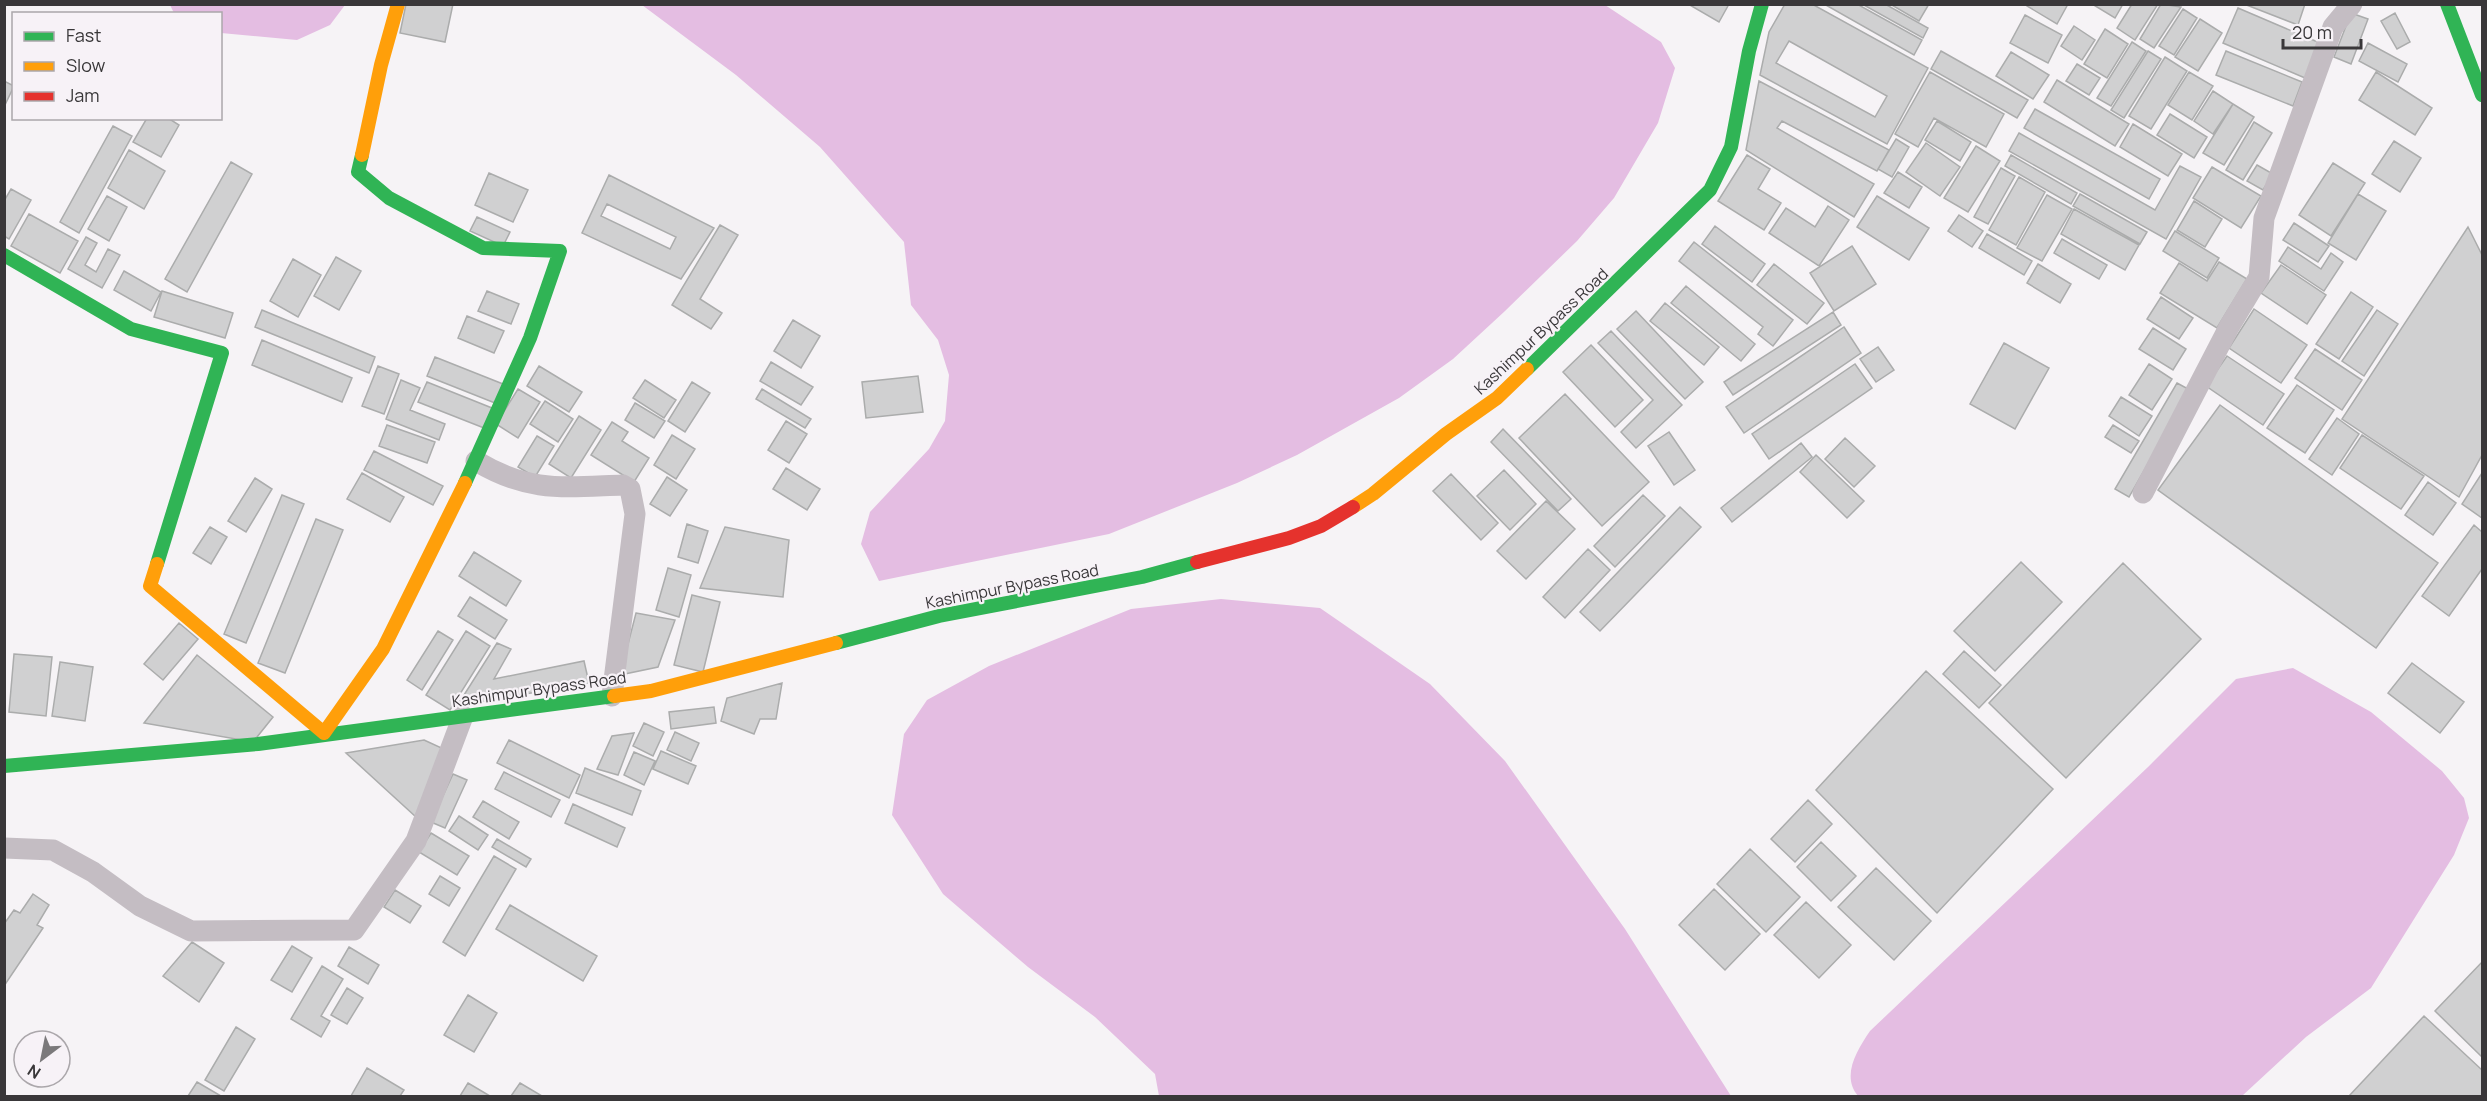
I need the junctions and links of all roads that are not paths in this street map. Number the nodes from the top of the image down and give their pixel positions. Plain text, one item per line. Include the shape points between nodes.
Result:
1 (398, 4) edge
2 (1762, 4) edge
3 (2352, 4) edge
4 (2447, 4) edge
5 (2482, 95) edge
6 (4, 255) edge
7 (476, 460) junction
8 (2143, 493) dead end
9 (612, 696) junction
10 (464, 716) junction
11 (324, 733) junction
12 (4, 766) edge
13 (4, 848) edge

1 - 7 main road via 358,172 389,198 483,248 560,251 530,338
2 - 9 main road, Kashimpur Bypass Road via 1752,30 1731,150 1722,174 1710,190 1497,398 1372,494 1321,526 1142,578 939,616 651,691
3 - 8 street via 2333,27 2265,218 2259,277
4 - 5 main road
6 - 11 main road via 131,329 222,353 150,586
7 - 9 street via 496,473 526,484 623,485 630,489 635,514
7 - 11 main road via 383,649
9 - 10 main road, Kashimpur Bypass Road
10 - 11 main road, Kashimpur Bypass Road
10 - 13 street via 416,841 354,930 191,931 140,906 93,872 53,850
11 - 12 main road, Kashimpur Bypass Road via 143,756

